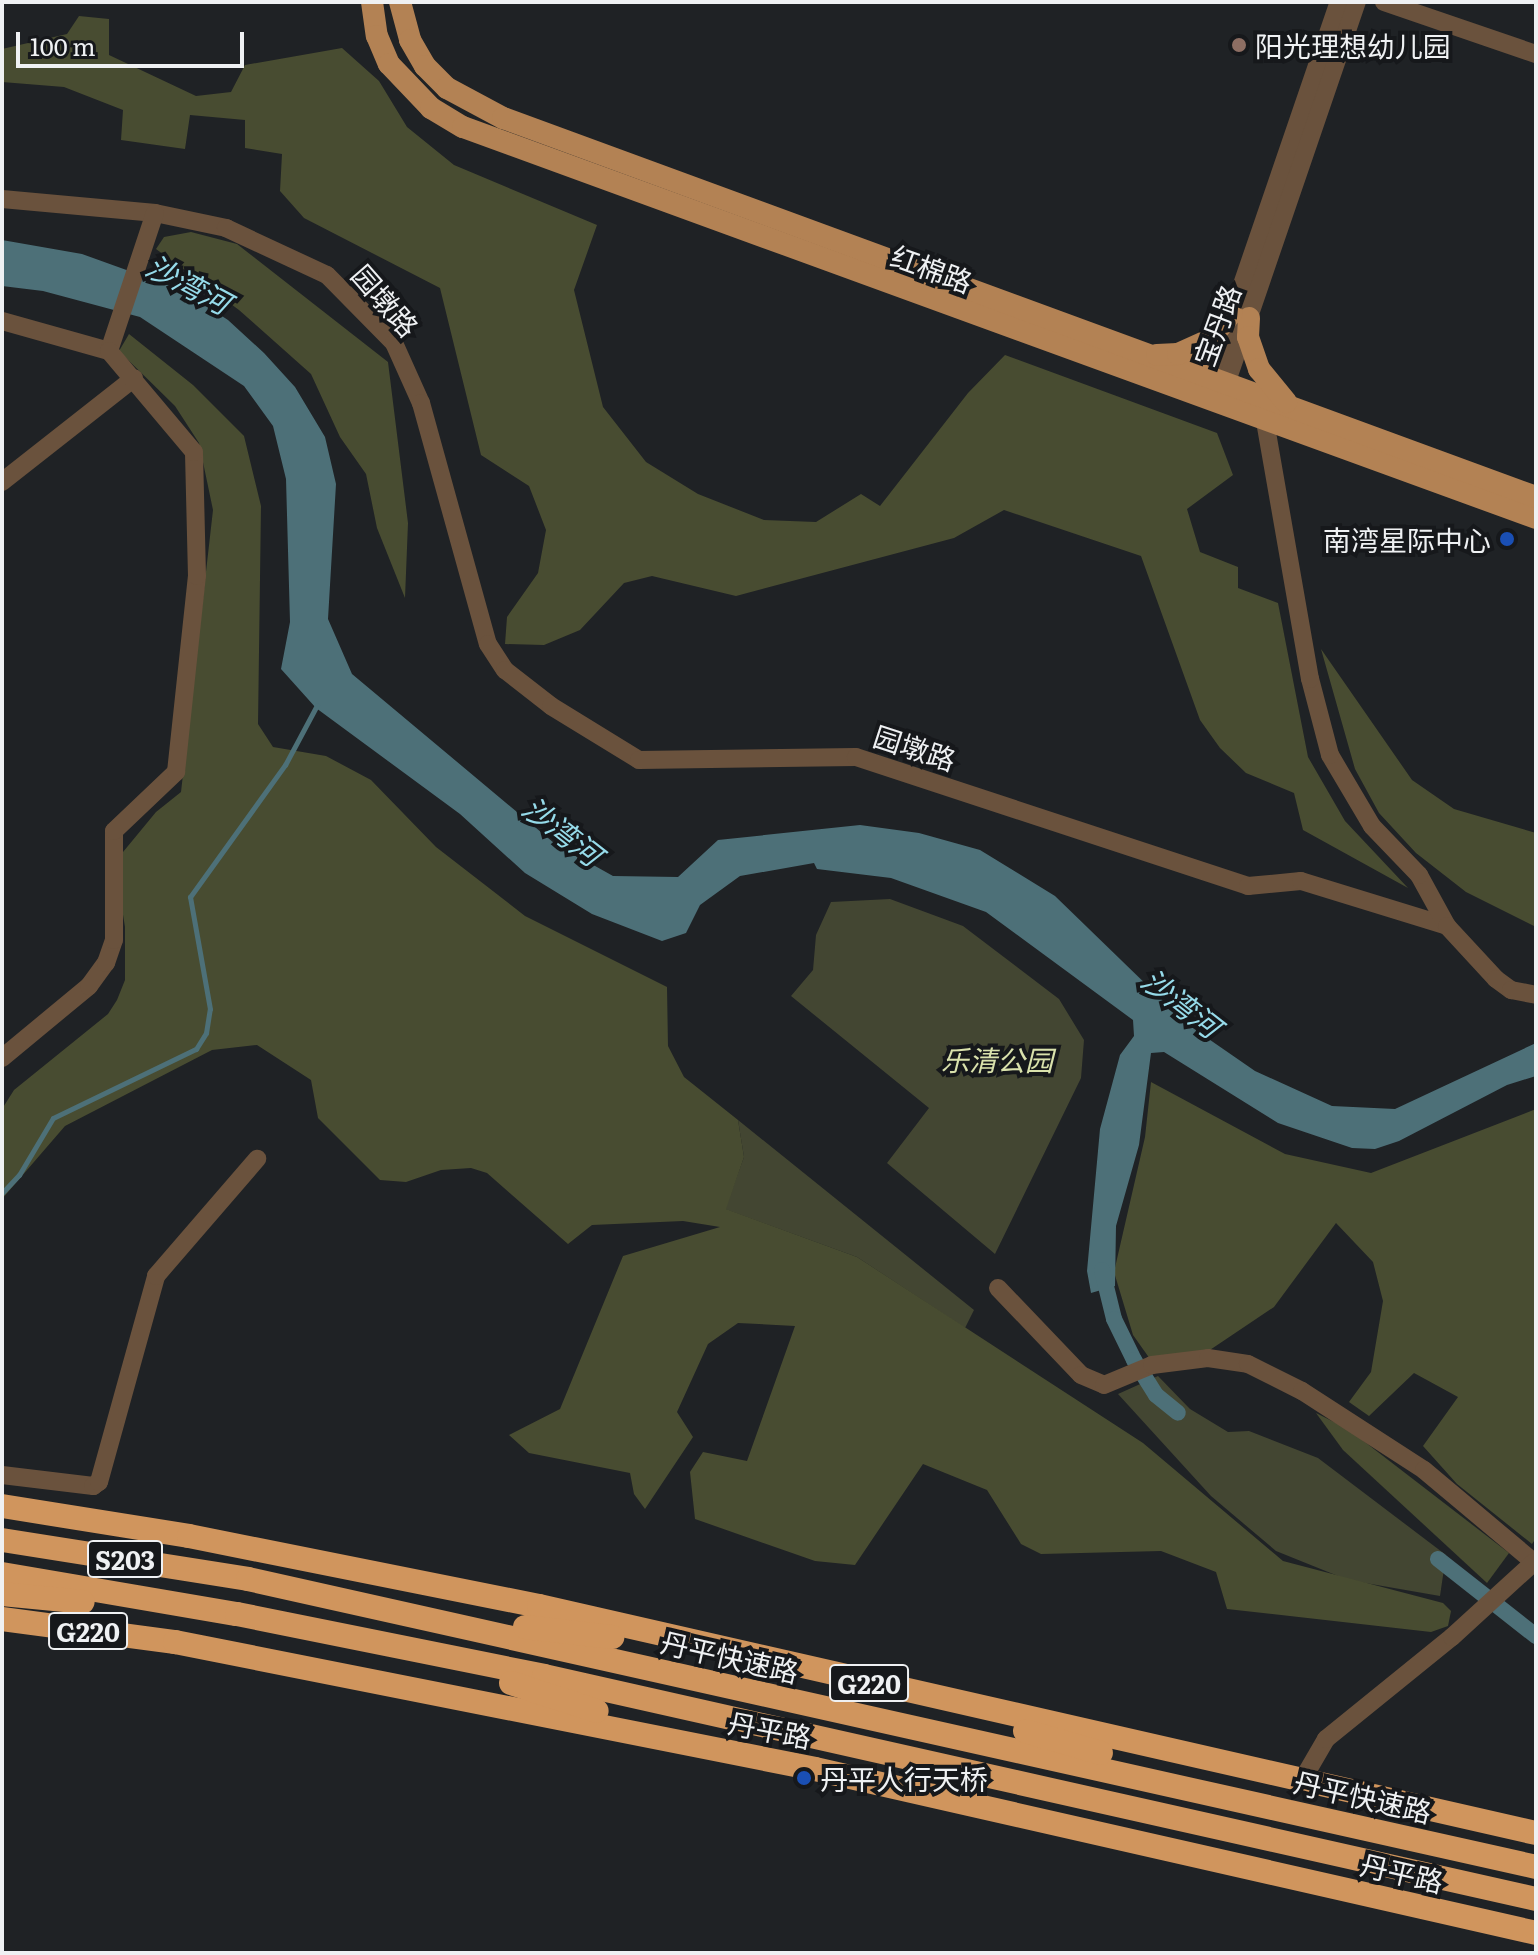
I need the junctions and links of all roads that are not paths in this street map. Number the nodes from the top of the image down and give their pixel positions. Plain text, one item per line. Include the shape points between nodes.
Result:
1 (372, 2) edge
2 (400, 2) edge
3 (1339, 2) edge
4 (1357, 2) edge
5 (1384, 2) edge
6 (1536, 54) edge
7 (2, 199) edge
8 (155, 213) junction
9 (1240, 316) junction
10 (2, 321) edge
11 (109, 351) junction
12 (1145, 354) junction
13 (134, 378) junction
14 (1218, 381) junction
15 (1211, 401) junction
16 (1300, 411) junction
17 (1265, 421) junction
18 (2, 482) edge
19 (1536, 497) edge
20 (1536, 518) edge
21 (1447, 926) junction
22 (1536, 995) edge
23 (5, 1049) edge
24 (257, 1159) dead end
25 (998, 1288) dead end
26 (2, 1475) edge
27 (2, 1506) edge
28 (2, 1528) edge
29 (2, 1540) edge
30 (1535, 1563) edge
31 (2, 1574) edge
32 (248, 1579) junction
33 (2, 1594) edge
34 (237, 1614) junction
35 (411, 1615) junction
36 (2, 1619) edge
37 (406, 1648) junction
38 (713, 1648) junction
39 (818, 1672) junction
40 (698, 1745) junction
41 (815, 1769) junction
42 (1304, 1777) junction
43 (1322, 1818) junction
44 (1536, 1833) edge
45 (1334, 1852) junction
46 (1536, 1867) edge
47 (1536, 1899) edge
48 (1536, 1933) edge

1 - 15 main road, 红棉路 via 377,36 389,64 431,108 463,127
2 - 12 main road, 红棉路 via 410,40 425,66 473,104
3 - 9 street, 宝丹路
4 - 9 street, 宝丹路
5 - 6 street
7 - 8 street, 园墩路
8 - 11 street
8 - 21 street, 园墩路 via 226,228 327,275 394,343 421,403 488,644 505,670 551,706 639,760 856,757 1248,886 1301,881
9 - 12 main road via 1195,348
9 - 14 street, 宝丹路
9 - 16 main road via 1259,369 1281,398
10 - 11 street
11 - 13 street
12 - 14 main road, 红棉路
13 - 18 street
13 - 23 street via 194,452 197,576 176,772 114,831 114,940 106,963 89,986
14 - 15 street, 宝丹路
14 - 16 main road, 红棉路
15 - 17 main road, 红棉路
16 - 19 main road, 红棉路
17 - 20 main road, 红棉路
17 - 21 street via 1310,679 1330,755 1372,826 1419,875
21 - 22 street via 1496,979 1511,990
24 - 26 street via 156,1276 99,1482 93,1486
25 - 30 street via 1081,1375 1104,1385 1152,1365 1208,1358 1248,1364 1302,1391 1424,1470
27 - 38 highway, G220 via 201,1538 539,1606
28 - 32 highway
29 - 32 highway, 丹平快速路 / S203
30 - 42 street via 1326,1739
31 - 34 highway, S203
32 - 35 highway, 丹平快速路
33 - 34 highway
34 - 37 highway
35 - 38 highway
35 - 43 highway, 丹平快速路
36 - 40 highway, 丹平路 / G220 via 175,1642
37 - 40 highway
37 - 45 highway
38 - 39 highway, G220
39 - 42 highway, G220
39 - 43 highway
40 - 41 highway, 丹平路 / G220
41 - 45 highway
41 - 48 highway, 丹平路 / G220
42 - 44 highway, G220
43 - 46 highway, 丹平快速路
45 - 47 highway

